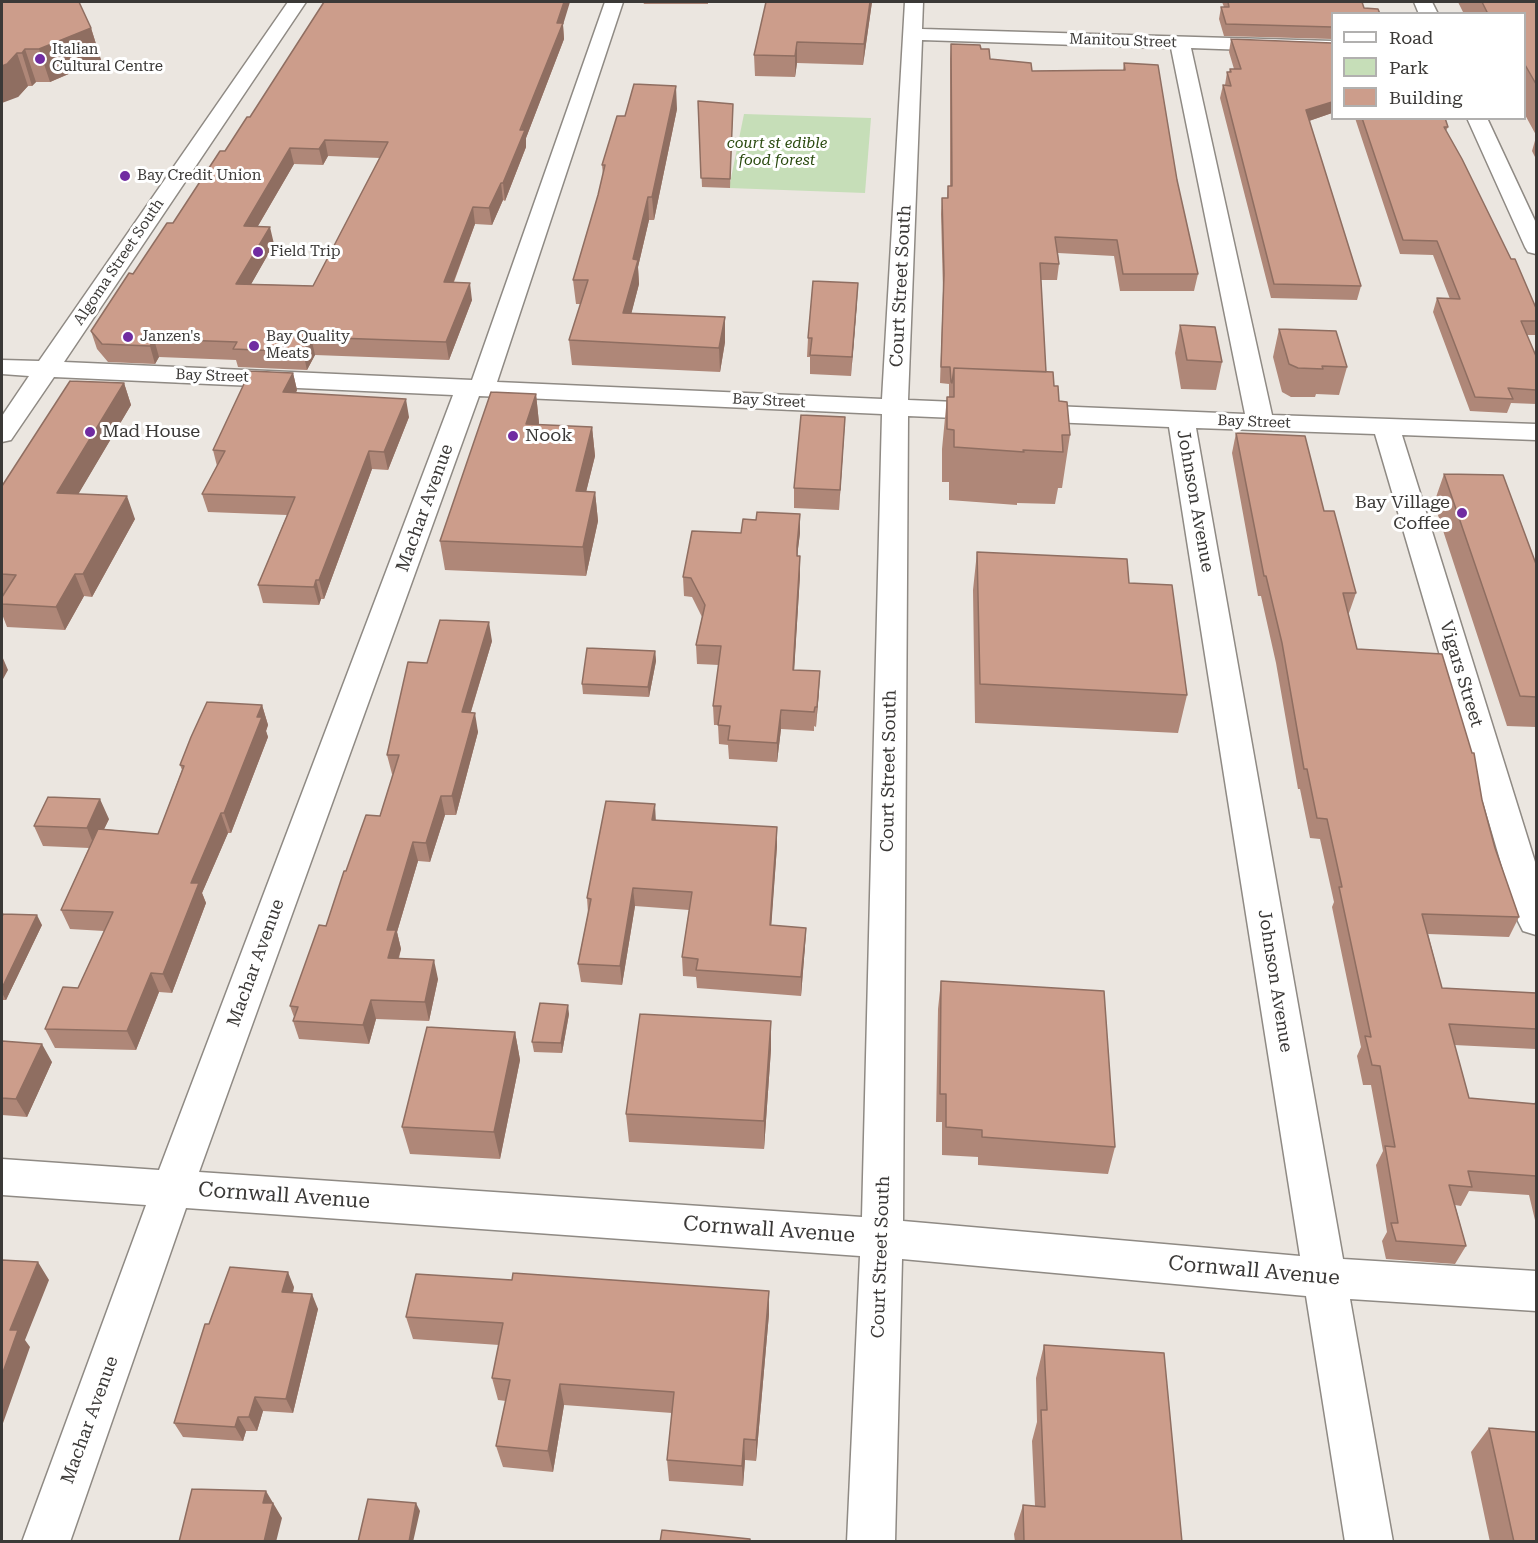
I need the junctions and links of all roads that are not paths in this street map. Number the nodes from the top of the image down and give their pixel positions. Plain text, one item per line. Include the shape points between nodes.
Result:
1 (297, 2) edge
2 (614, 2) edge
3 (914, 2) edge
4 (913, 34) junction
5 (1180, 43) junction
6 (1331, 47) edge
7 (1479, 120) edge
8 (1536, 246) edge
9 (2, 368) edge
10 (46, 369) junction
11 (476, 387) junction
12 (895, 406) junction
13 (1181, 420) junction
14 (1260, 422) junction
15 (1386, 427) junction
16 (1536, 432) edge
17 (2, 434) edge
18 (1536, 921) edge
19 (2, 1177) edge
20 (173, 1188) junction
21 (882, 1238) junction
22 (1325, 1278) junction
23 (1536, 1291) edge
24 (46, 1542) edge
25 (871, 1542) edge
26 (1370, 1542) edge

1 - 10 street, Algoma Street South
2 - 11 street, Machar Avenue
3 - 4 street, Court Street South
4 - 5 street, Manitou Street
4 - 12 street, Court Street South
5 - 6 street, Manitou Street
5 - 14 street
7 - 8 street
9 - 10 street, Bay Street
10 - 11 street, Bay Street
10 - 17 street, Algoma Street South
11 - 12 street, Bay Street
11 - 20 street, Machar Avenue
12 - 13 street, Bay Street
12 - 21 street, Court Street South
13 - 14 street, Bay Street
13 - 22 street, Johnson Avenue
14 - 15 street, Bay Street
15 - 16 street, Bay Street
15 - 18 street, Vigars Street
19 - 20 street, Cornwall Avenue
20 - 21 street, Cornwall Avenue
20 - 24 street, Machar Avenue
21 - 22 street, Cornwall Avenue
21 - 25 street, Court Street South
22 - 23 street, Cornwall Avenue
22 - 26 street, Johnson Avenue

